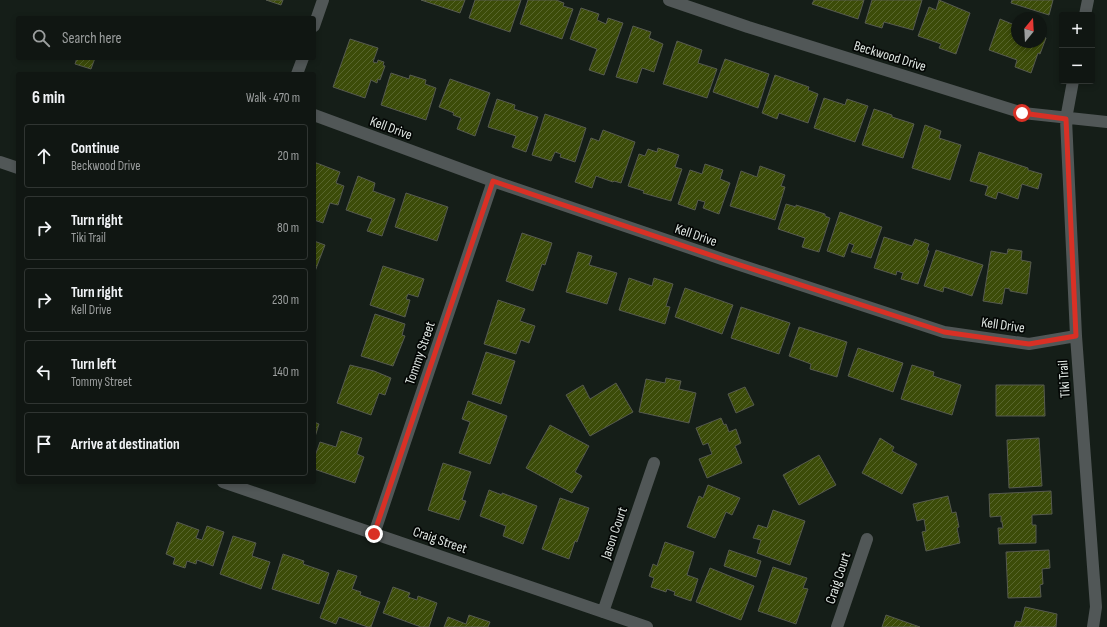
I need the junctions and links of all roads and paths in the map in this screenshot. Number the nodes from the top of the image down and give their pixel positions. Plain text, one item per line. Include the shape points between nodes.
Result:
1 (323, 0) edge
2 (669, 0) edge
3 (1088, 0) edge
4 (1086, 12) edge
5 (316, 20) edge
6 (302, 60) edge
7 (298, 72) edge
8 (1072, 84) edge
9 (316, 117) edge
10 (1066, 119) junction
11 (1107, 122) edge
12 (0, 162) edge
13 (16, 167) edge
14 (493, 181) junction
15 (1076, 336) junction
16 (654, 463) dead end
17 (229, 484) edge
18 (374, 534) junction
19 (867, 539) dead end
20 (603, 612) junction
21 (647, 627) edge
22 (837, 627) edge
23 (1093, 627) edge

1 - 5 street
2 - 10 street, Beckwood Drive via 1022,113
3 - 4 street
6 - 7 street
8 - 10 street, Tiki Trail
9 - 14 street, Kell Drive
10 - 11 street, Beckwood Drive
10 - 15 street, Tiki Trail
12 - 13 street
14 - 15 street, Kell Drive via 944,332 1029,344
14 - 18 street, Tommy Street
15 - 23 street, Tiki Trail via 1096,607
16 - 20 street, Jason Court
17 - 18 street, Craig Street
18 - 20 street, Craig Street
19 - 22 street, Craig Court
20 - 21 street, Craig Street

